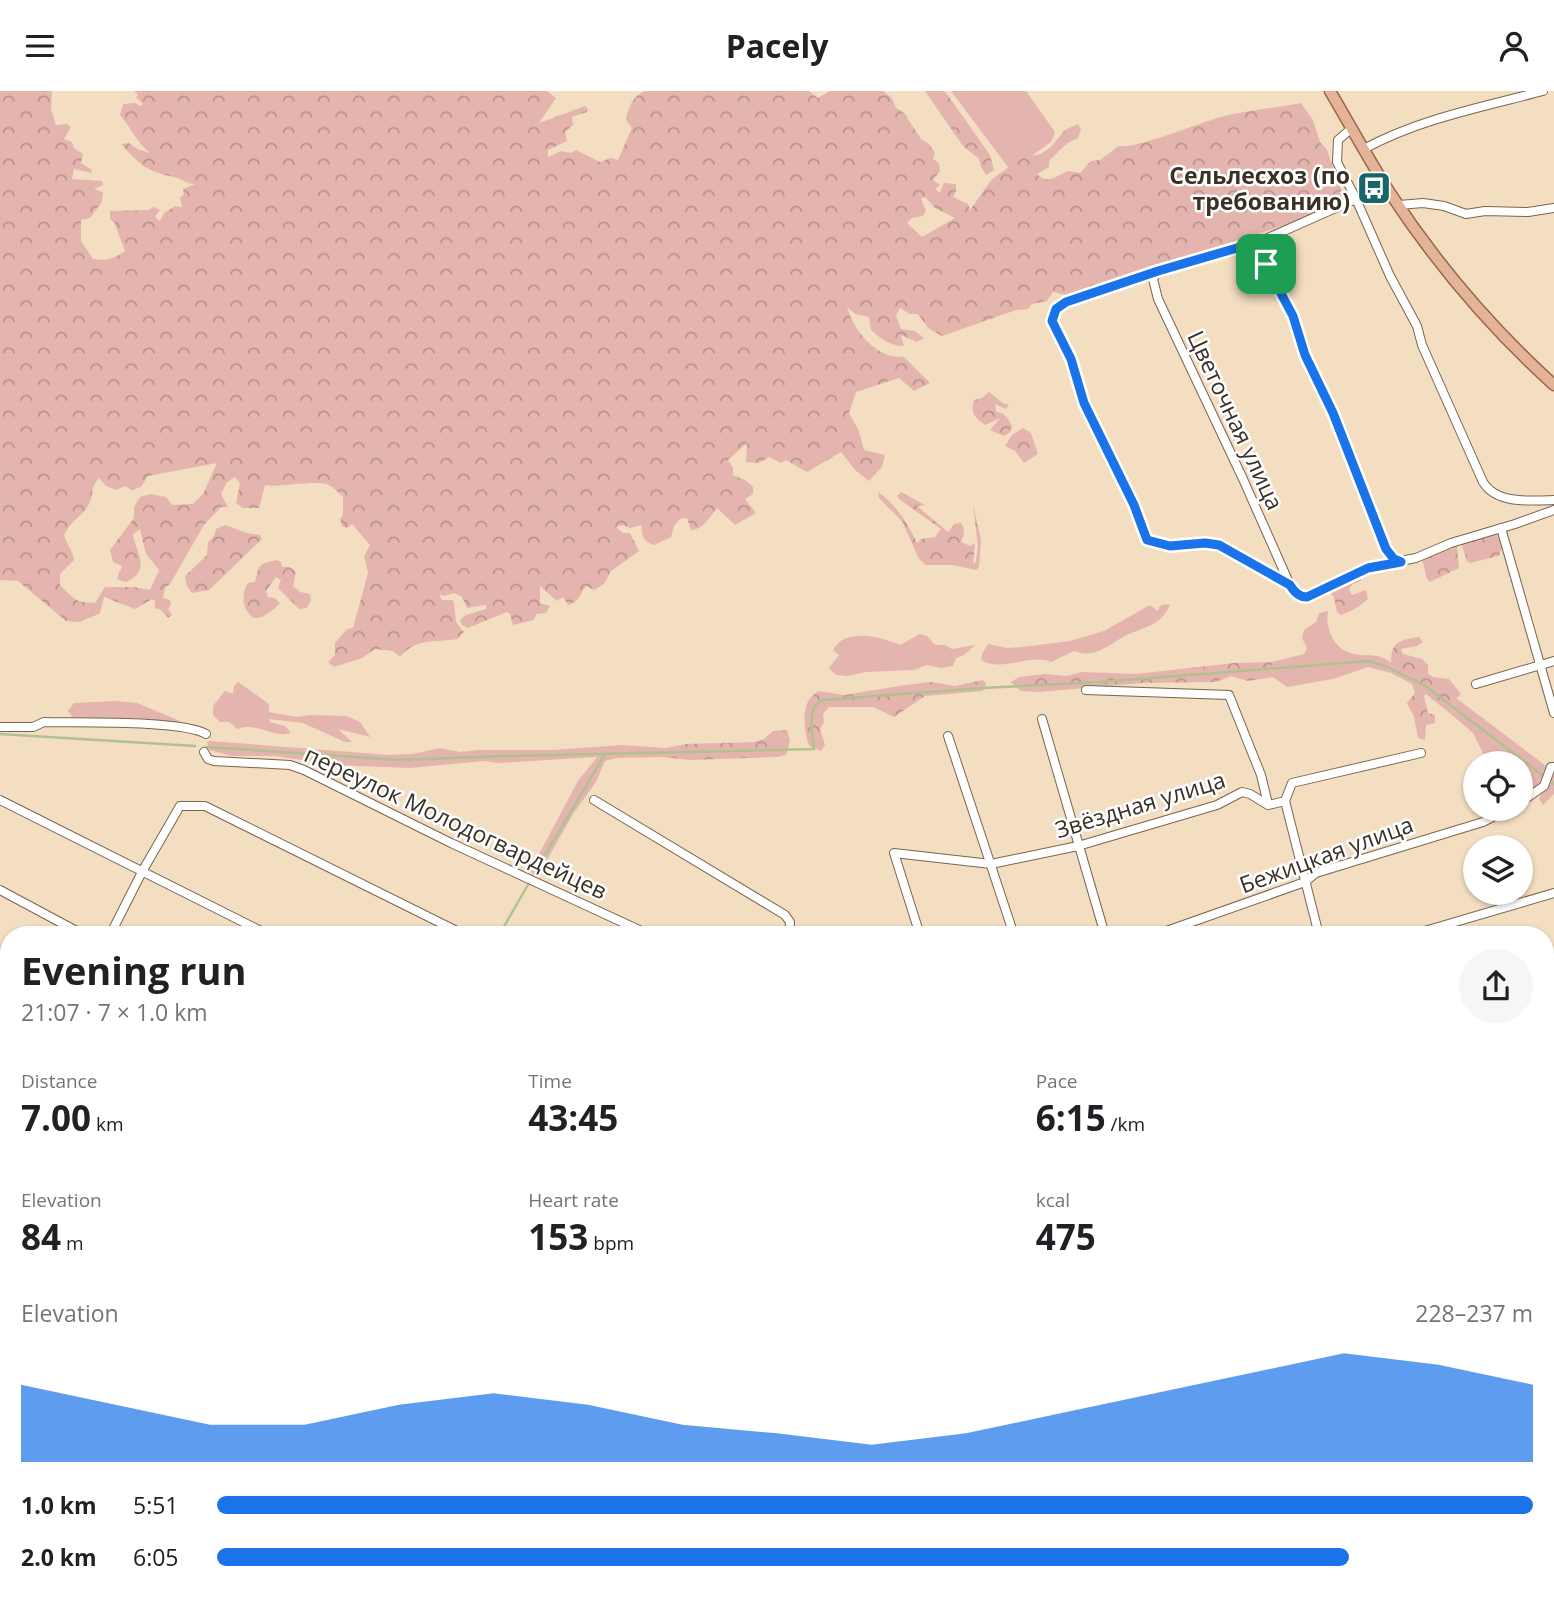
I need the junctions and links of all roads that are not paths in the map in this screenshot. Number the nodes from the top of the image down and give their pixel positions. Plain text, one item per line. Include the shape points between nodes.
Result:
1 (1331, 91) edge
2 (1543, 91) edge
3 (1352, 128) junction
4 (1364, 149) junction
5 (1392, 195) junction
6 (1356, 199) junction
7 (1399, 205) junction
8 (1554, 208) edge
9 (1261, 241) junction
10 (1158, 271) junction
11 (1554, 385) edge
12 (1554, 500) edge
13 (1554, 510) edge
14 (1501, 528) junction
15 (1401, 562) junction
16 (1290, 585) junction
17 (1554, 661) edge
18 (1542, 665) junction
19 (1476, 684) dead end
20 (1086, 690) dead end
21 (1554, 713) edge
22 (1042, 719) dead end
23 (0, 727) edge
24 (206, 734) dead end
25 (947, 736) dead end
26 (204, 752) dead end
27 (1421, 753) dead end
28 (1553, 767) edge
29 (1533, 794) edge
30 (0, 800) edge
31 (594, 800) dead end
32 (1285, 801) junction
33 (1268, 804) junction
34 (1485, 821) edge
35 (1078, 846) junction
36 (992, 864) junction
37 (143, 870) junction
38 (1306, 882) junction
39 (0, 890) edge
40 (1554, 893) edge
41 (67, 926) edge
42 (115, 926) edge
43 (252, 926) edge
44 (447, 926) edge
45 (631, 926) edge
46 (790, 926) edge
47 (917, 926) edge
48 (1011, 926) edge
49 (1102, 926) edge
50 (1181, 926) edge
51 (1317, 926) edge
52 (1442, 926) edge

1 - 3 main road
2 - 4 street via 1426,123
3 - 4 main road
3 - 6 street via 1338,140 1336,155
4 - 5 main road
5 - 6 street
5 - 7 main road
6 - 9 street
6 - 12 street via 1488,490 1500,497
7 - 8 street via 1423,203 1466,214
7 - 11 main road via 1475,303
9 - 10 street
9 - 15 street via 1260,254 1293,316 1386,549
10 - 16 street, Цветочная улица via 1153,279 1158,299
10 - 16 street via 1056,309 1052,321 1071,359 1084,403 1134,505 1144,536 1162,545 1219,545
13 - 14 street
14 - 15 street
14 - 18 street
15 - 16 street via 1368,568 1307,597
17 - 18 street
18 - 19 street
18 - 21 street
20 - 33 street via 1229,695
22 - 35 street
23 - 24 street via 33,727 44,722 159,726
25 - 36 street
26 - 45 street, переулок Молодогвардейцев via 214,761 290,765 303,770
27 - 32 street via 1292,783
28 - 29 street via 1544,786
30 - 37 street
31 - 46 street via 785,915
32 - 33 street, Звёздная улица
32 - 38 street
33 - 35 street, Звёздная улица via 1242,792 1217,805
34 - 38 street, Бежицкая улица via 1316,873
35 - 36 street, Звёздная улица
35 - 49 street
36 - 47 street, Звёздная улица via 894,853
36 - 48 street
37 - 42 street
37 - 43 street
37 - 44 street via 180,806 205,806
38 - 50 street, Бежицкая улица
38 - 51 street
39 - 41 street
40 - 52 street

